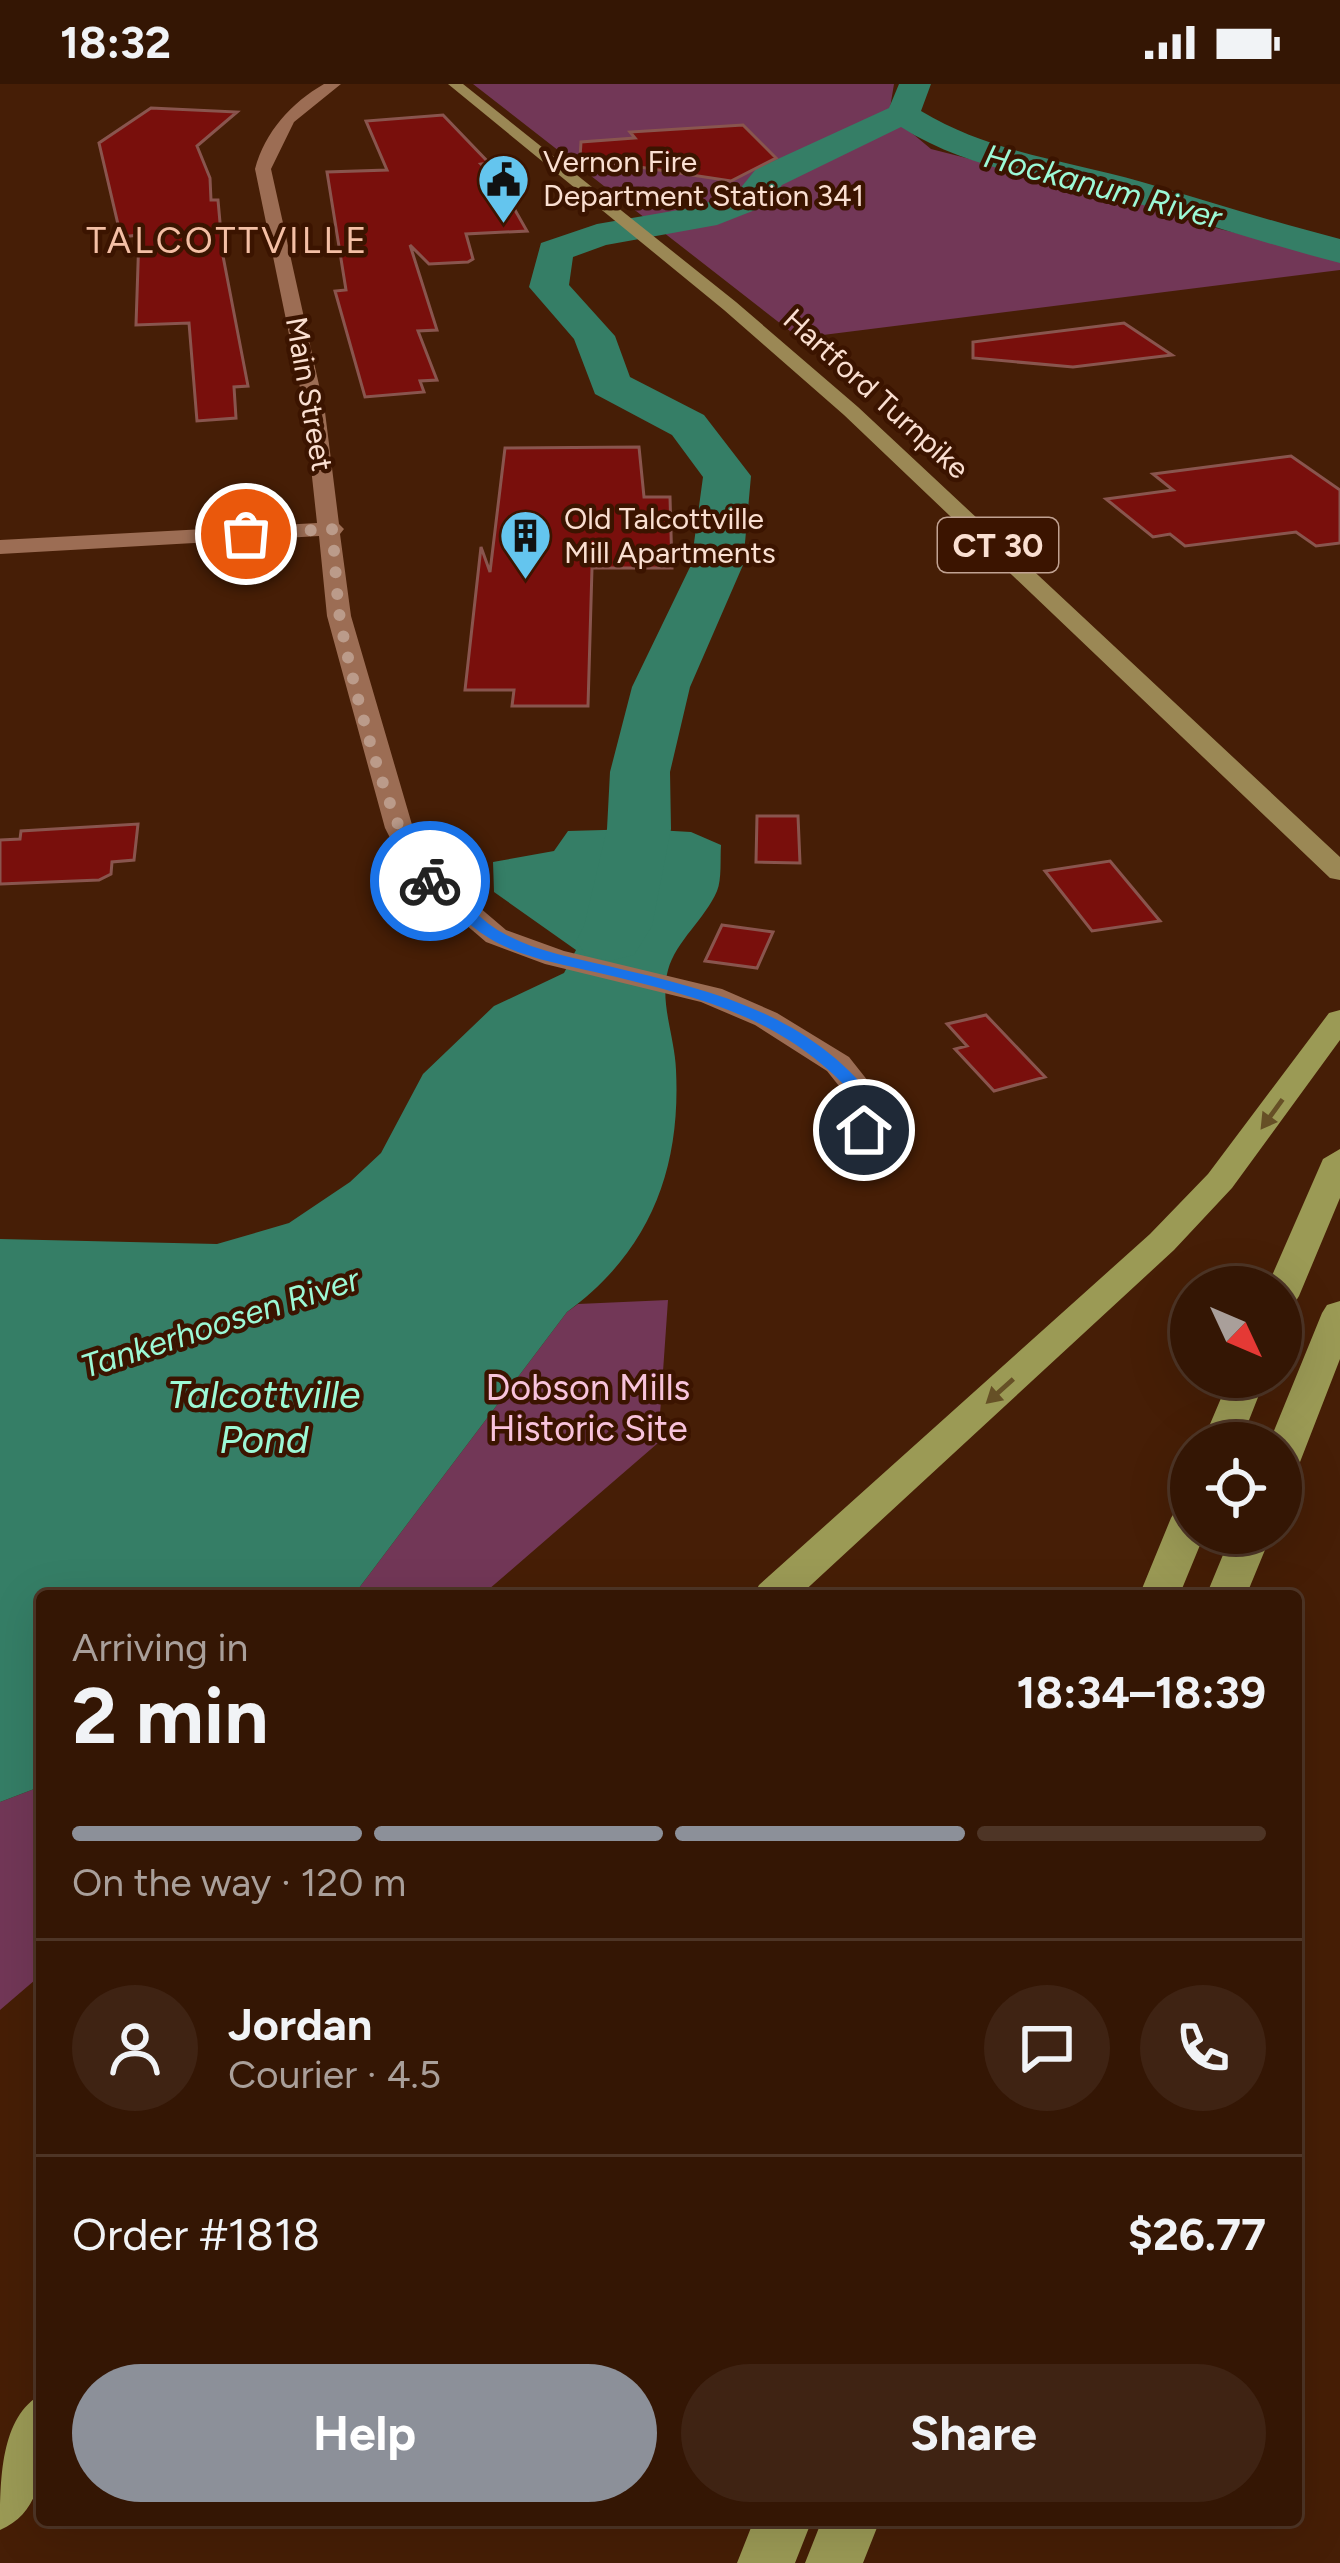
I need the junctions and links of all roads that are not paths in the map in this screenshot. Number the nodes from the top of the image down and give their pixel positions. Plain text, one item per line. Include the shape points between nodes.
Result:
1 (334, 84) edge
2 (455, 84) edge
3 (332, 529) junction
4 (0, 548) edge
5 (1340, 872) edge
6 (1340, 1019) edge
7 (857, 1153) dead end
8 (1340, 1159) edge
9 (1294, 1266) edge
10 (1340, 1313) edge
11 (1297, 1422) edge
12 (1176, 1554) edge
13 (1243, 1554) edge
14 (780, 1590) edge
15 (1161, 1590) edge
16 (1228, 1590) edge
17 (36, 2433) edge
18 (0, 2500) edge
19 (781, 2526) edge
20 (849, 2526) edge
21 (766, 2563) edge
22 (834, 2563) edge

1 - 3 street, Main Street via 290,120 266,151 263,169
2 - 5 main road, Hartford Turnpike / CT 30 via 939,490
3 - 4 street
3 - 7 street, Main Street via 344,635 399,828 420,872 496,936 766,1019 838,1064 872,1106
6 -> 14 highway via 1220,1181 1162,1242
8 - 9 highway
10 - 11 highway
12 - 15 highway
13 - 16 highway
17 - 18 highway
19 - 21 highway
20 - 22 highway

